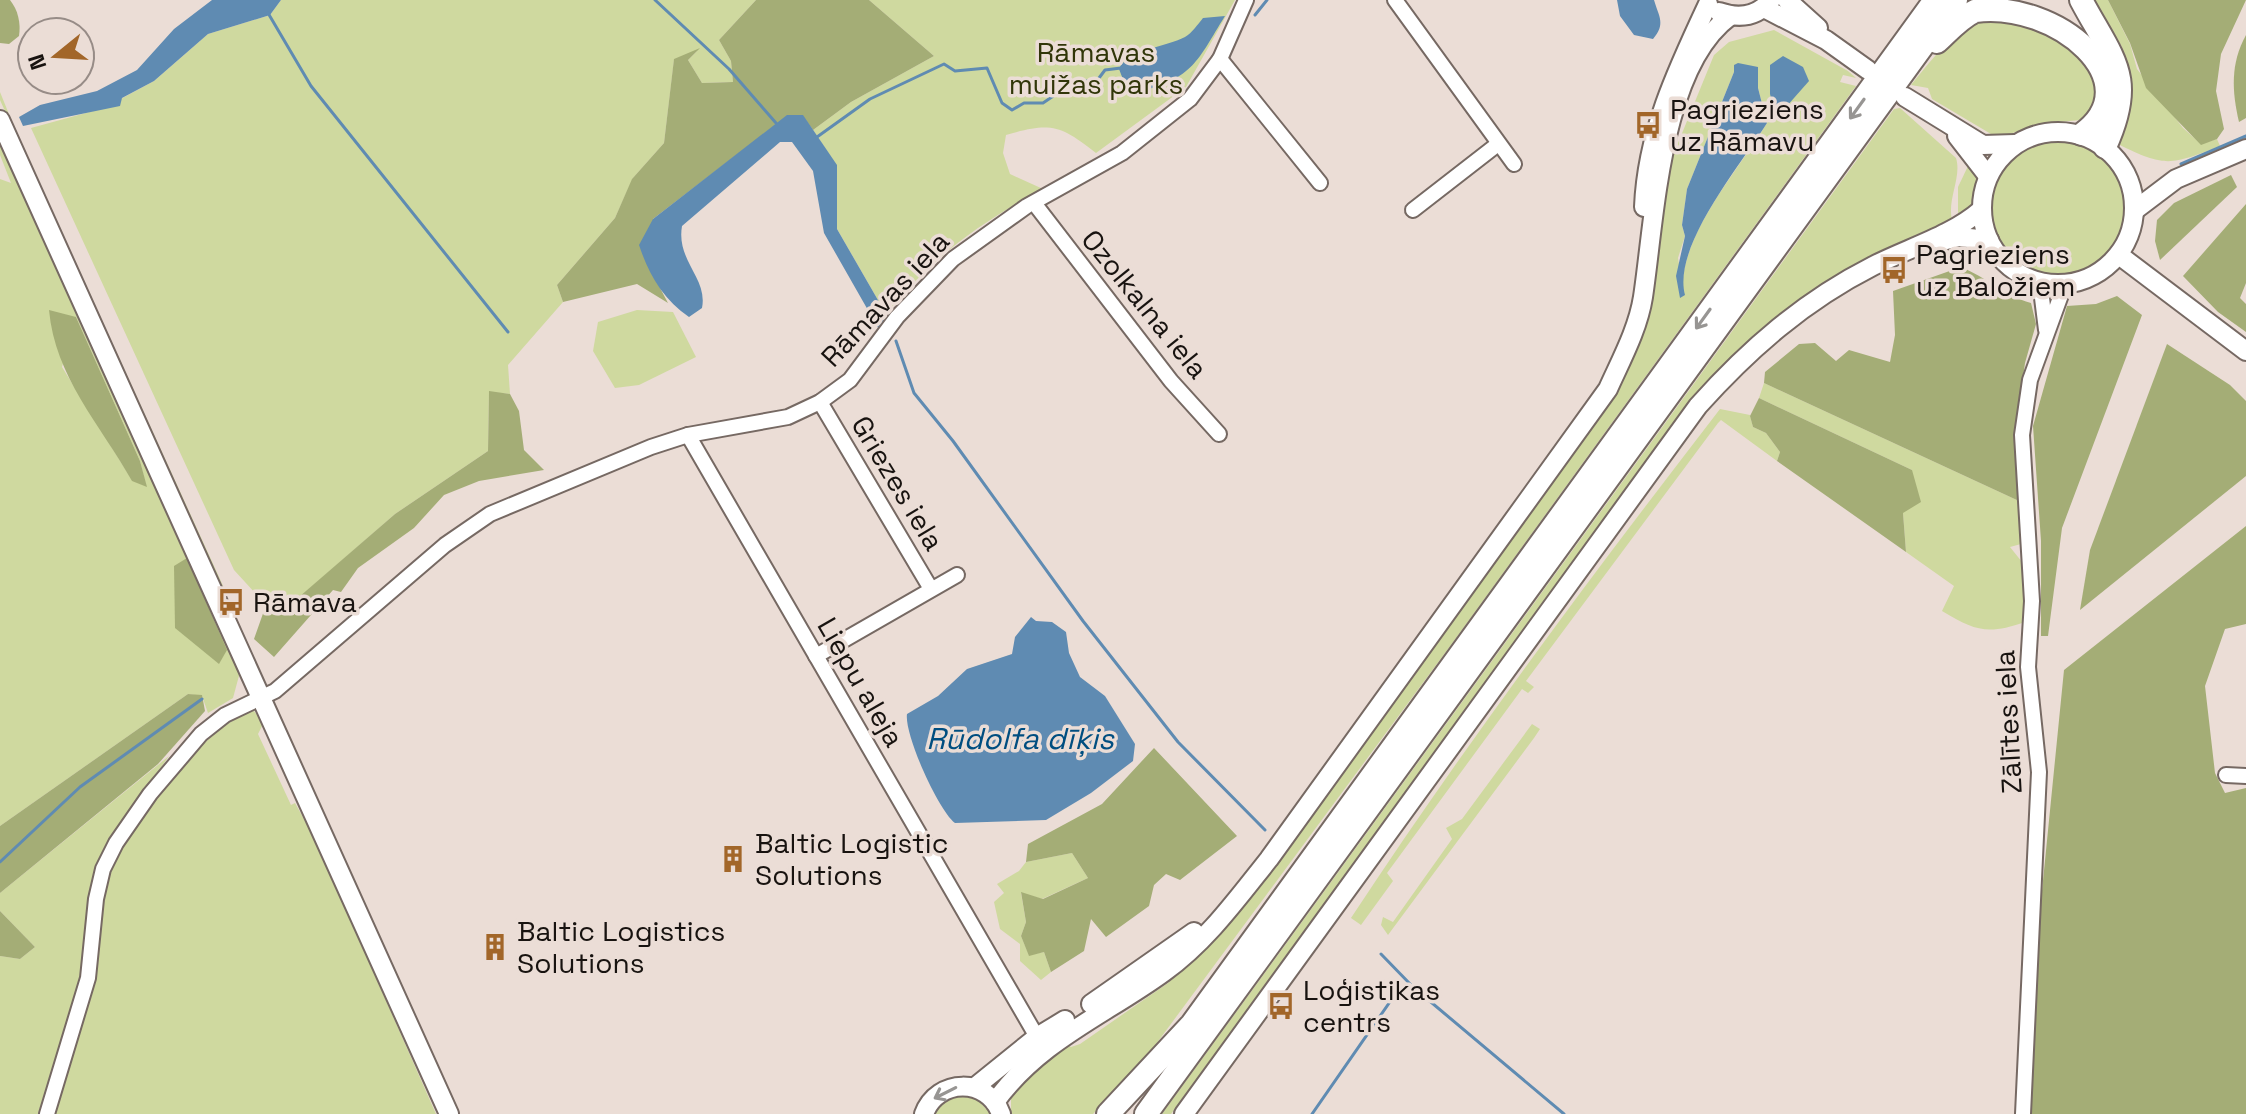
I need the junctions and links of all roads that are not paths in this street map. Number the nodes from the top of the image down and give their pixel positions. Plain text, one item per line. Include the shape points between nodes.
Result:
1 (1246, 0) edge
2 (1395, 0) edge
3 (1787, 0) edge
4 (1935, 0) edge
5 (1956, 0) edge
6 (2081, 0) edge
7 (1706, 2) edge
8 (1768, 4) edge
9 (1730, 16) junction
10 (1826, 40) junction
11 (1916, 55) junction
12 (1220, 59) junction
13 (1868, 70) dead end
14 (1905, 97) dead end
15 (0, 120) edge
16 (1948, 125) junction
17 (2082, 134) junction
18 (1498, 144) junction
19 (2015, 144) junction
20 (2105, 147) junction
21 (2246, 149) edge
22 (1514, 164) dead end
23 (1988, 176) junction
24 (2128, 177) junction
25 (2176, 179) junction
26 (1320, 183) dead end
27 (1034, 203) junction
28 (1413, 210) dead end
29 (1981, 210) junction
30 (2135, 210) junction
31 (1989, 240) junction
32 (1923, 243) junction
33 (1646, 254) junction
34 (2119, 255) junction
35 (2040, 282) junction
36 (2065, 284) junction
37 (2046, 330) junction
38 (2246, 351) edge
39 (820, 402) junction
40 (1219, 434) dead end
41 (688, 435) junction
42 (957, 575) dead end
43 (931, 589) junction
44 (816, 656) junction
45 (261, 697) junction
46 (2226, 775) dead end
47 (2246, 776) edge
48 (1237, 898) junction
49 (1037, 1037) junction
50 (1163, 1058) junction
51 (975, 1087) junction
52 (998, 1108) edge
53 (47, 1114) edge
54 (449, 1114) edge
55 (924, 1114) edge
56 (1108, 1114) edge
57 (1124, 1114) edge
58 (1146, 1114) edge
59 (1184, 1114) edge
60 (2023, 1114) edge

1 - 12 street, Rāmavas iela
2 - 18 street
3 - 10 main road
4 -> 50 highway
5 - 11 highway
6 - 20 highway via 2112,51 2120,78 2117,120
7 - 9 main road
7 - 33 main road via 1654,134 1645,183
8 - 9 main road via 1742,17
8 - 10 main road
9 - 33 main road via 1707,38 1683,89 1664,151
10 - 13 main road
11 - 17 highway via 1930,49 1960,20 1994,4 2048,9 2084,34 2101,65 2102,113
11 - 58 highway
12 - 26 street
12 - 27 street, Rāmavas iela via 1190,99 1161,124 1089,174
14 - 16 main road
15 - 45 main road
16 - 19 main road via 1983,145
16 - 23 main road
17 - 19 main road via 2052,131
17 - 20 main road
18 - 22 street
18 - 28 street
19 - 23 main road
20 - 24 main road
21 - 25 main road
23 - 29 main road
24 - 25 main road
24 - 30 main road
25 - 30 main road
27 - 39 street, Rāmavas iela via 953,259 897,317 850,380
27 - 40 street, Ozolkalna iela via 1171,381
29 - 31 main road
29 - 32 main road
30 - 34 main road
31 - 32 main road via 1959,237
31 - 35 main road via 2007,265
32 - 59 main road via 1840,284 1788,319 1746,353 1698,406
33 - 48 main road via 1639,313 1608,389
34 - 36 main road via 2095,275
34 - 38 main road
35 - 36 main road
35 - 37 street, Zālītes iela
36 - 37 street, Zālītes iela
37 - 60 street, Zālītes iela via 2030,380 2022,435 2032,601 2028,667 2039,772
39 - 41 street, Rāmavas iela via 788,417
39 - 43 street, Griezes iela
41 - 44 street, Liepu aleja
41 - 45 street, Rāmavas iela via 490,514 445,545 300,672
42 - 43 street, Griezes iela
43 - 44 street, Griezes iela
44 - 49 street, Liepu aleja
45 - 53 street, Rāmavas iela via 201,734 116,843 98,884 88,978
45 - 54 main road
46 - 47 street
48 - 49 main road via 1120,986
48 - 52 main road via 1178,961 1044,1049 1019,1071
49 - 51 main road
50 - 56 highway
50 - 57 highway
51 - 52 main road
51 -> 55 main road via 944,1090

